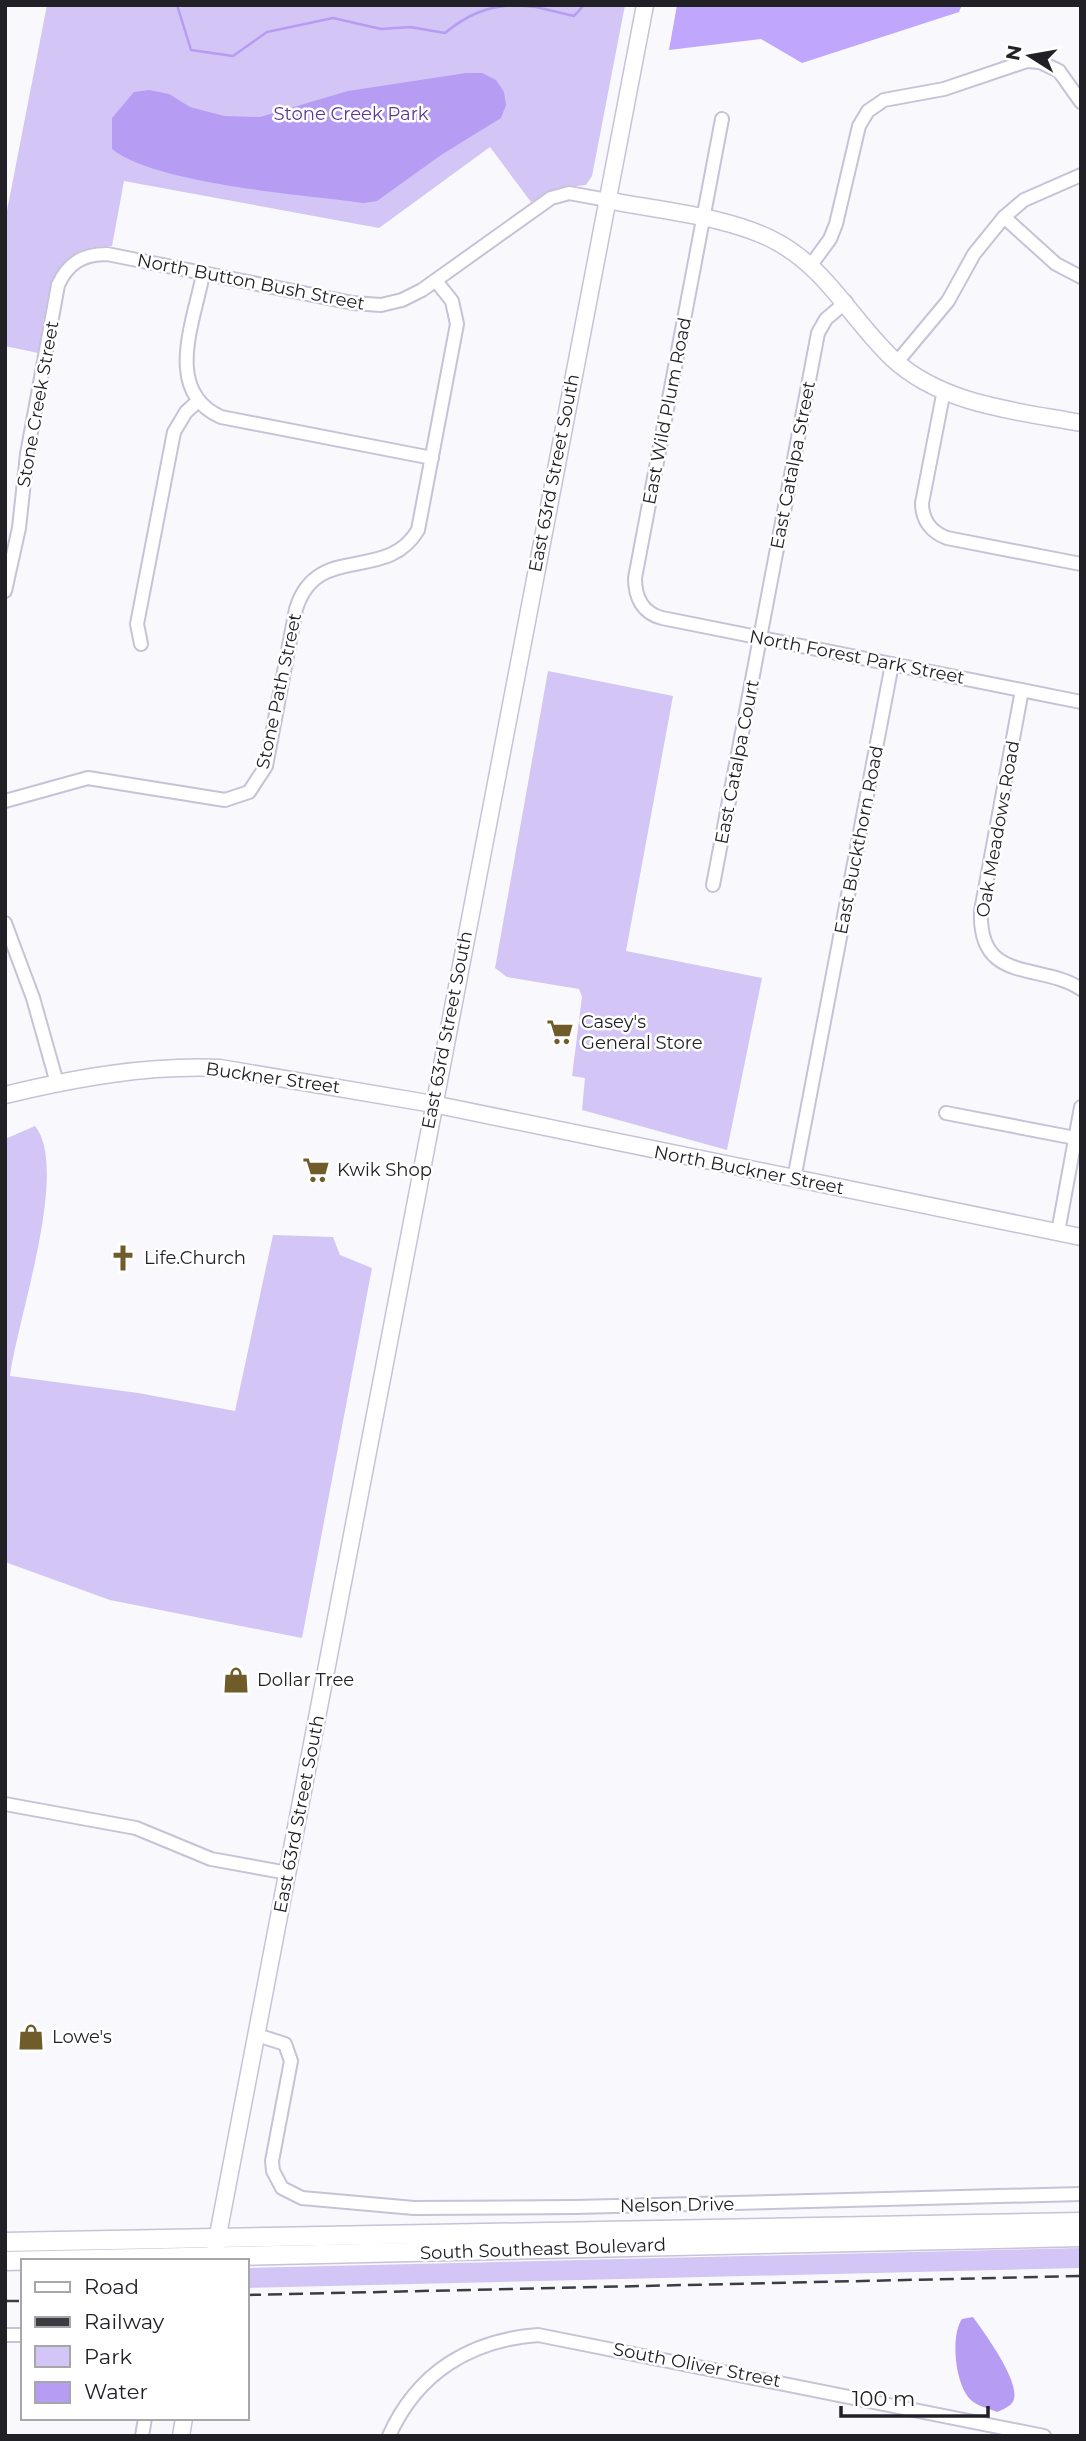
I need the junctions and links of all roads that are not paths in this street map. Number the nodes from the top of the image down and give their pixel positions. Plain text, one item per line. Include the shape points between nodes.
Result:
1 (645, 5) edge
2 (1081, 102) edge
3 (722, 119) dead end
4 (1081, 175) edge
5 (607, 200) junction
6 (1004, 217) junction
7 (703, 219) junction
8 (74, 263) joint
9 (811, 265) junction
10 (204, 274) junction
11 (1081, 277) edge
12 (436, 281) junction
13 (846, 302) junction
14 (897, 362) junction
15 (944, 390) junction
16 (198, 401) junction
17 (1081, 424) edge
18 (432, 458) junction
19 (1081, 564) edge
20 (5, 591) edge
21 (640, 601) joint
22 (761, 638) junction
23 (141, 644) dead end
24 (892, 664) junction
25 (1022, 690) junction
26 (1081, 702) edge
27 (5, 801) edge
28 (713, 885) dead end
29 (5, 923) edge
30 (1081, 989) edge
31 (57, 1083) junction
32 (5, 1095) edge
33 (425, 1102) junction
34 (1081, 1107) edge
35 (946, 1113) dead end
36 (1075, 1138) junction
37 (794, 1179) junction
38 (1058, 1232) junction
39 (1081, 1237) edge
40 (5, 1804) edge
41 (288, 1873) junction
42 (257, 2035) junction
43 (1081, 2194) edge
44 (1081, 2222) edge
45 (216, 2236) junction
46 (1081, 2237) edge
47 (5, 2242) edge
48 (213, 2258) edge
49 (144, 2259) edge
50 (389, 2436) edge
51 (1044, 2436) edge

1 - 5 main road, East 63rd Street South
2 - 9 street via 1059,71 1027,61 972,82 897,95 878,103 859,126 838,219
3 - 7 street, East Wild Plum Road
4 - 6 street via 1024,201
5 - 7 main road
5 - 12 street, North Button Bush Street via 569,193 551,198
5 - 33 main road, East 63rd Street South
6 - 11 street via 1049,259
6 - 14 street via 974,254 948,301
7 - 9 main road via 753,231
7 - 21 street, East Wild Plum Road via 635,578
8 - 10 street, North Button Bush Street via 107,254
8 - 20 street, Stone Creek Street via 58,287
9 - 13 main road
10 - 12 street, North Button Bush Street via 381,305 402,300
10 - 16 street via 185,372
12 - 18 street, Stone Path Street via 452,301 457,324
13 - 14 main road
13 - 22 street, East Catalpa Street via 825,318 818,333
14 - 15 main road
15 - 17 main road via 982,404
15 - 19 street via 922,503 930,527 947,538
16 - 18 street via 221,417
16 - 23 street via 174,432 137,624
18 - 27 street, Stone Path Street via 421,519 412,539 389,558 322,572 302,594 266,766 253,790 225,800 88,778
21 - 22 street, North Forest Park Street via 657,616
22 - 24 street, North Forest Park Street
22 - 28 street, East Catalpa Court
24 - 25 street, North Forest Park Street
24 - 37 street, East Buckthorn Road
25 - 26 street, North Forest Park Street
25 - 30 street, Oak Meadows Road via 981,911 982,928 989,947 1003,963
29 - 31 street
31 - 32 main road, Buckner Street
31 - 33 main road, Buckner Street via 206,1068
33 - 37 main road, North Buckner Street
33 - 41 main road, East 63rd Street South
34 - 36 street
35 - 36 street
36 - 38 street
37 - 38 main road, North Buckner Street
38 - 39 main road, North Buckner Street
40 - 41 street via 136,1828 211,1859
41 - 42 main road, East 63rd Street South
42 - 43 street, Nelson Drive via 279,2040 290,2052 272,2161 286,2191 311,2201 439,2208
42 - 45 main road, East 63rd Street South
44 - 45 main road, South Southeast Boulevard
45 - 47 main road, South Southeast Boulevard
45 - 48 main road, East 63rd Street South
46 - 48 main road, South Southeast Boulevard
48 - 49 main road, South Southeast Boulevard
50 - 51 street, South Oliver Street via 410,2398 446,2364 490,2343 538,2335

